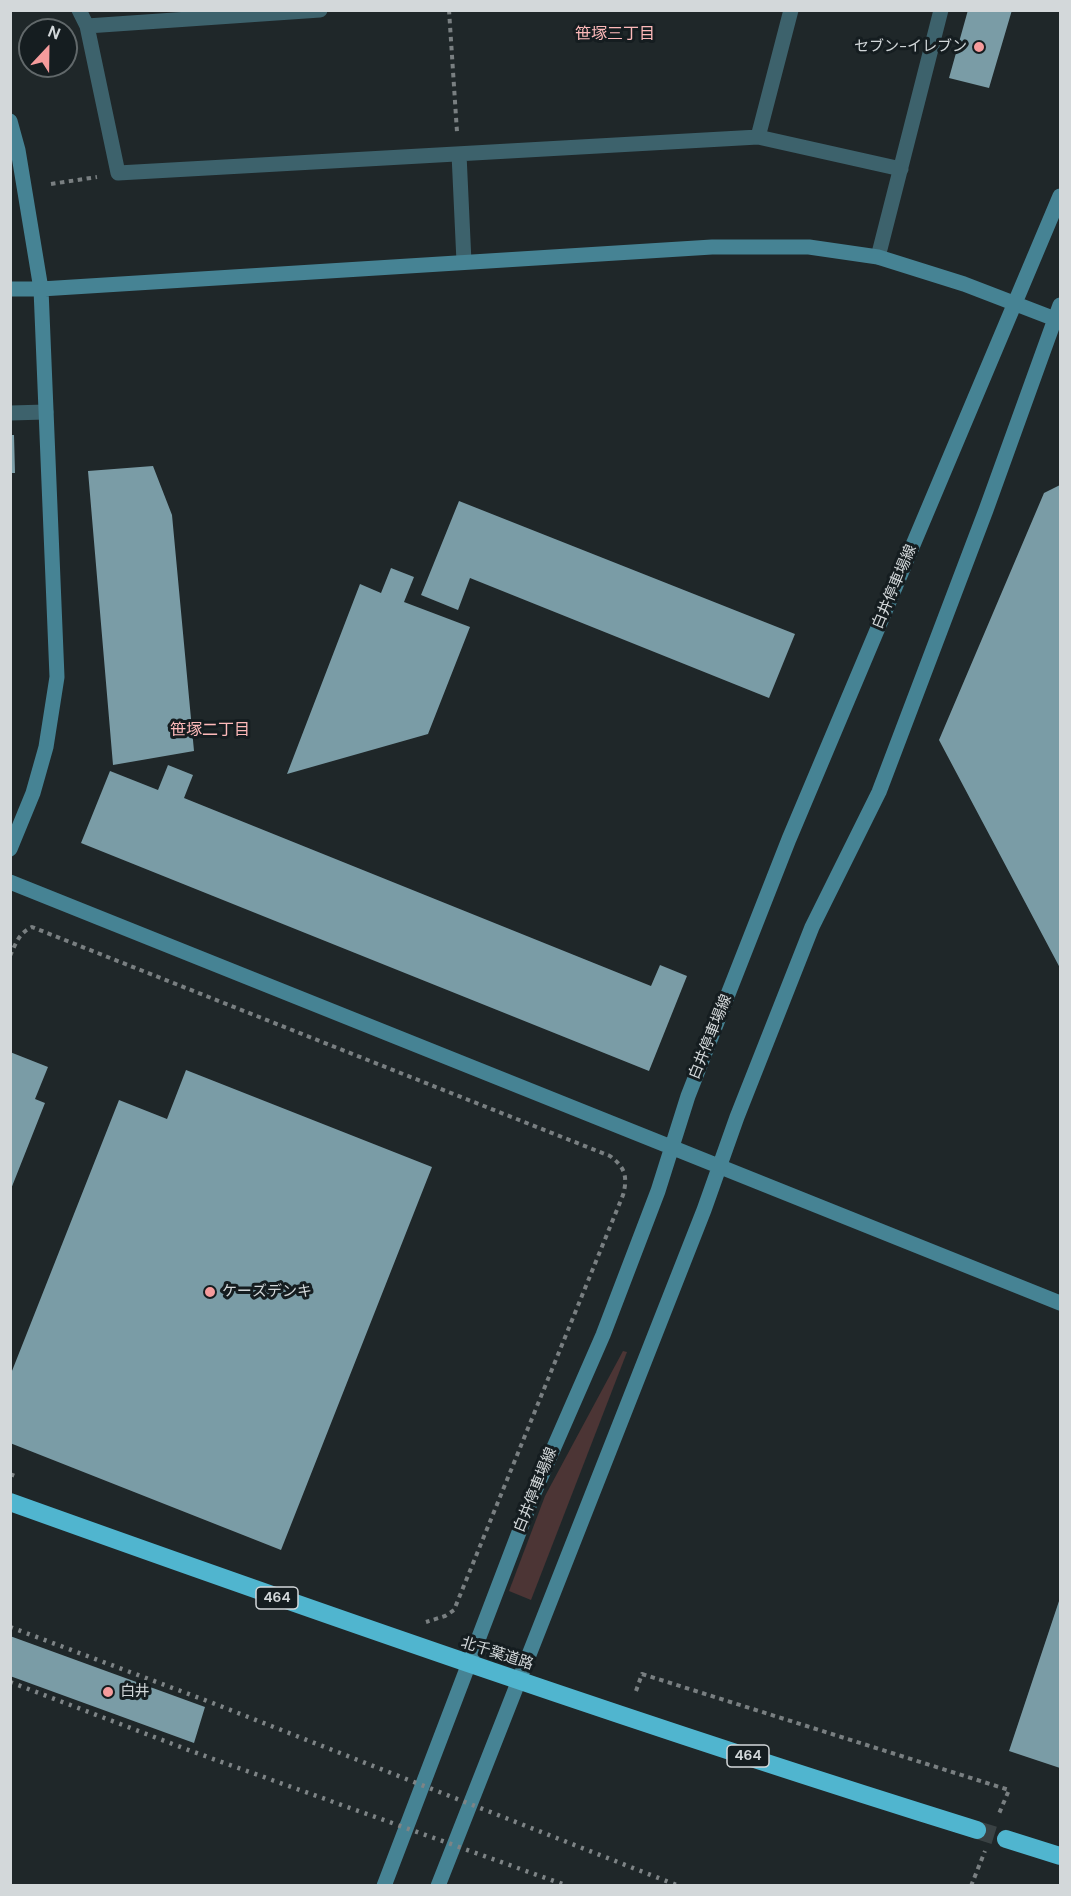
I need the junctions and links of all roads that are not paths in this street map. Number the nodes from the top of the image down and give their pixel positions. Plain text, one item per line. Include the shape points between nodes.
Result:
1 (79, 10) edge
2 (320, 10) edge
3 (791, 10) edge
4 (941, 10) edge
5 (281, 12) edge
6 (87, 26) junction
7 (10, 121) edge
8 (758, 136) junction
9 (459, 154) junction
10 (901, 169) junction
11 (1060, 196) edge
12 (878, 257) junction
13 (464, 262) junction
14 (10, 289) edge
15 (41, 289) junction
16 (1014, 303) junction
17 (1059, 315) edge
18 (46, 412) junction
19 (10, 413) edge
20 (10, 849) edge
21 (10, 882) edge
22 (672, 1147) junction
23 (719, 1167) junction
24 (1060, 1303) edge
25 (10, 1502) edge
26 (469, 1664) junction
27 (519, 1680) junction
28 (982, 1837) tunnel mouth
29 (1006, 1839) tunnel mouth
30 (1060, 1856) edge
31 (384, 1886) edge
32 (438, 1886) edge

1 - 6 street
2 - 5 street
3 - 8 street
4 - 10 street
5 - 6 street
6 - 9 street via 118,173
7 - 15 main road
8 - 9 street
8 - 10 street
9 - 13 street
10 - 12 street
11 - 16 main road, 白井停車場線
12 - 13 main road via 809,247 712,247
12 - 16 main road
13 - 15 main road
14 - 15 main road
15 - 18 main road
16 - 17 main road
16 - 22 main road, 白井停車場線 via 785,849 688,1096
17 - 23 main road via 879,792 812,927
18 - 19 street
18 - 20 main road via 57,677 46,747 33,793
21 - 22 main road
22 - 23 main road
22 - 26 main road, 白井停車場線 via 603,1335 534,1493
23 - 24 main road
23 - 27 main road
25 - 26 highway, 北千葉道路 / 464
26 - 27 highway, 北千葉道路 / 464
26 - 31 main road, 白井停車場線
27 - 28 highway, 北千葉道路 / 464
27 - 32 main road
29 - 30 highway

